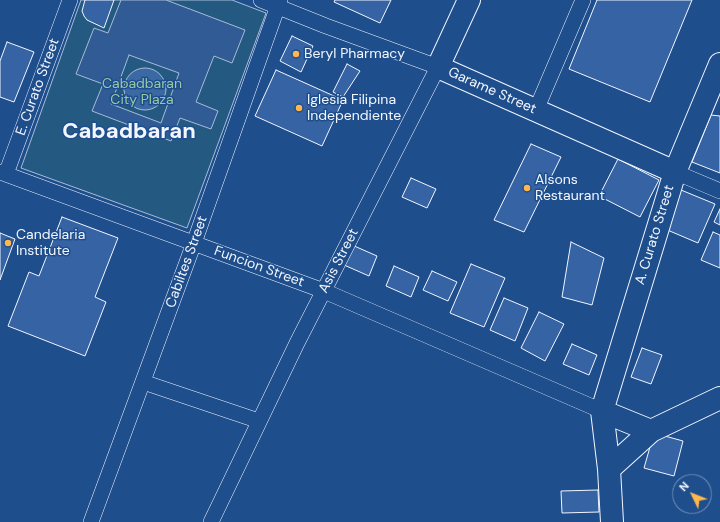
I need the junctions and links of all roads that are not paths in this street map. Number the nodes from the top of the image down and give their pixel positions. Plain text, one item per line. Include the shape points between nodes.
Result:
1 (70, 0) edge
2 (261, 0) edge
3 (469, 0) edge
4 (583, 0) edge
5 (278, 3) edge
6 (720, 64) edge
7 (438, 66) junction
8 (536, 110) junction
9 (675, 172) junction
10 (3, 173) edge
11 (720, 191) edge
12 (194, 242) junction
13 (324, 291) junction
14 (143, 382) junction
15 (720, 398) edge
16 (602, 411) junction
17 (259, 421) junction
18 (650, 431) junction
19 (609, 469) junction
20 (91, 522) edge
21 (211, 522) edge
22 (612, 522) edge

1 - 10 street, E. Curato Street
2 - 5 street, Garame Street
3 - 7 main road, Asis Street
4 - 8 street
5 - 7 street, Garame Street via 326,26
5 - 12 street, Cabiltes Street
6 - 9 main road, A. Curato Street
7 - 8 main road, Garame Street
7 - 13 street, Asis Street
8 - 9 main road, Garame Street
9 - 11 street, Garame Street
9 - 16 main road, A. Curato Street
10 - 12 street, Funcion Street
12 - 13 street, Funcion Street
12 - 14 street, Cabiltes Street
13 - 16 street, Funcion Street
13 - 17 street, Asis Street
14 - 17 street
14 - 20 street, Cabiltes Street
15 - 18 main road
16 - 18 main road
16 - 19 main road
17 - 21 street, Asis Street
18 - 19 main road
19 - 22 main road

